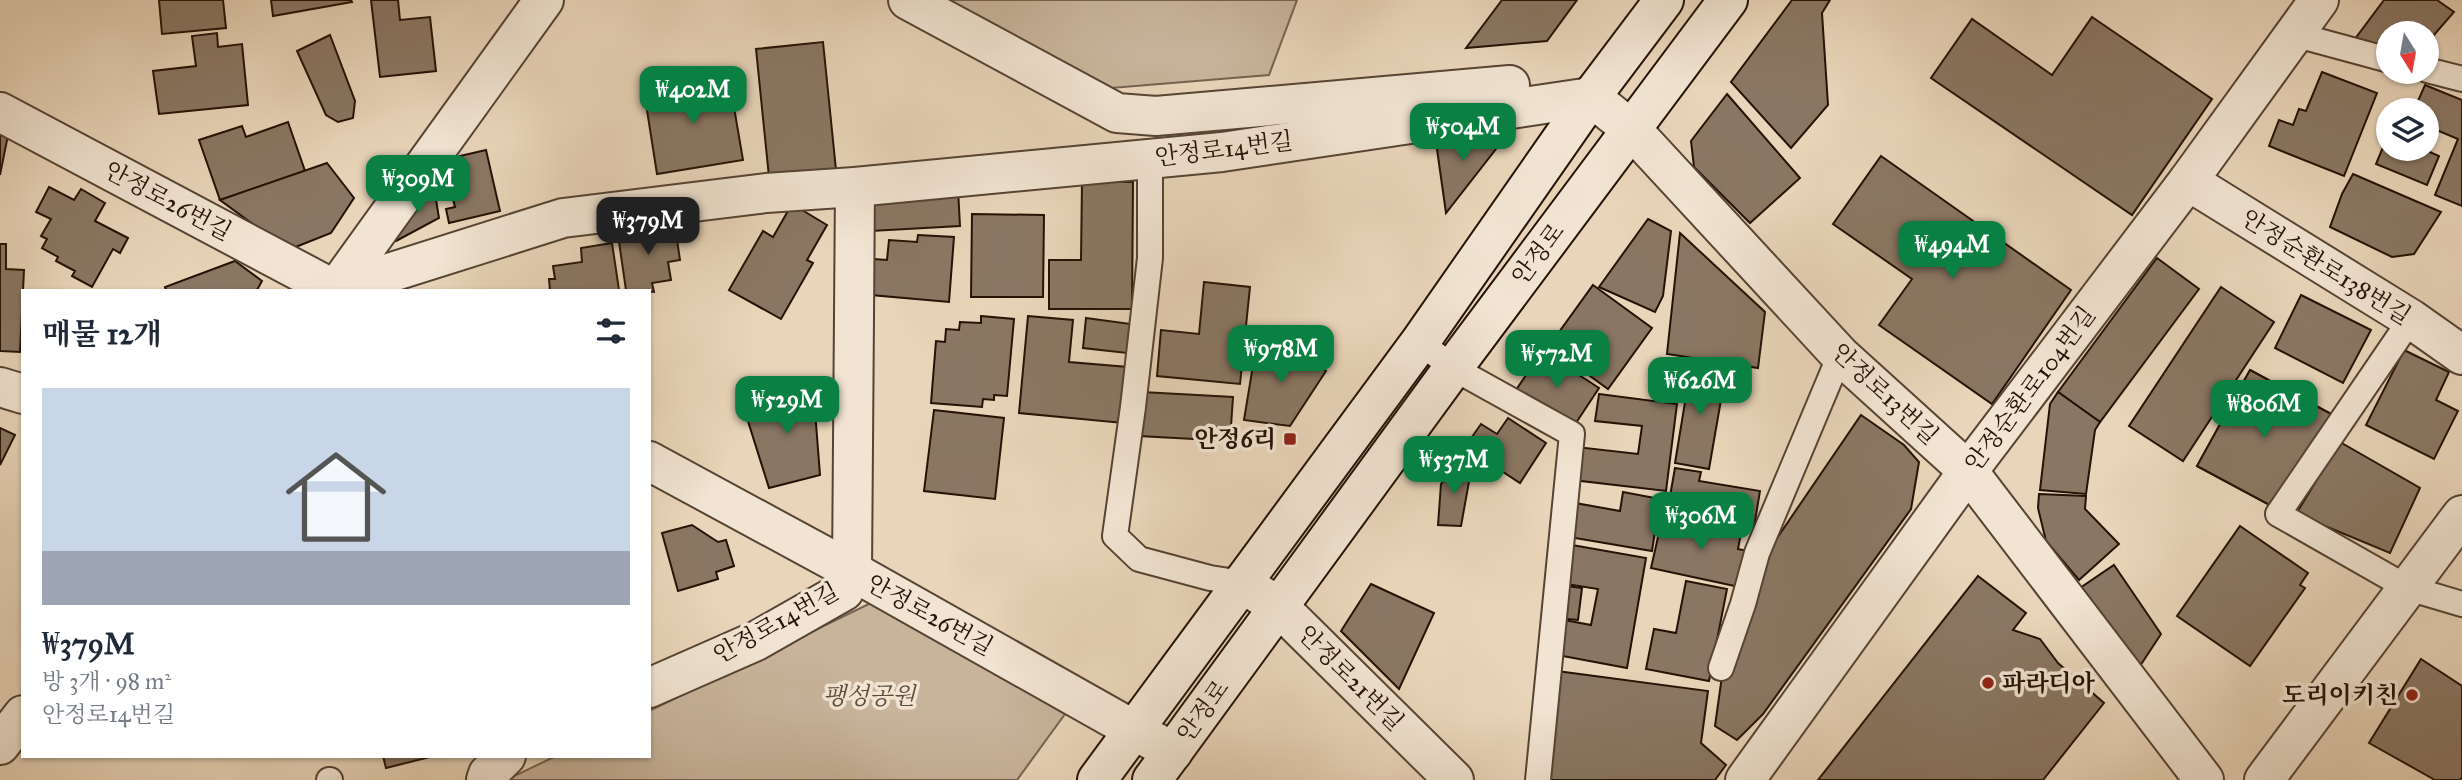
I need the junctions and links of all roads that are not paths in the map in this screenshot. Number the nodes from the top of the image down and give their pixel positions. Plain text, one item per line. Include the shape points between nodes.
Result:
1 (544, 0) edge
2 (908, 0) edge
3 (1664, 0) edge
4 (1728, 0) edge
5 (2319, 0) edge
6 (2293, 34) junction
7 (2376, 56) edge
8 (2440, 73) edge
9 (2462, 79) edge
10 (1599, 87) junction
11 (0, 112) edge
12 (1632, 130) junction
13 (1150, 159) junction
14 (2188, 181) junction
15 (855, 187) junction
16 (333, 289) edge
17 (336, 289) edge
18 (338, 289) edge
19 (2411, 319) junction
20 (1420, 342) junction
21 (1840, 355) junction
22 (2462, 355) edge
23 (1453, 368) junction
24 (0, 387) edge
25 (21, 393) edge
26 (651, 462) edge
27 (1968, 471) junction
28 (2462, 515) edge
29 (852, 571) junction
30 (1242, 583) junction
31 (2408, 588) junction
32 (2462, 604) edge
33 (1279, 607) junction
34 (1721, 668) dead end
35 (651, 687) edge
36 (21, 718) edge
37 (1133, 729) junction
38 (0, 745) edge
39 (504, 758) edge
40 (1163, 766) edge
41 (486, 780) edge
42 (1097, 780) edge
43 (1454, 780) edge
44 (1538, 780) edge
45 (1745, 780) edge
46 (2204, 780) edge
47 (2264, 780) edge

1 - 17 street
2 - 10 street via 1117,113 1156,116
3 - 10 street, 안정로
4 - 12 street, 안정로
5 - 6 street, 안정순환로104번길
6 - 7 lane
6 - 14 street, 안정순환로104번길
8 - 9 lane
10 - 12 street, 안정로13번길
10 - 13 street, 안정로14번길 via 1222,152
10 - 20 street, 안정로
11 - 16 street, 안정로26번길
12 - 21 street, 안정로13번길
12 - 23 street, 안정로
13 - 15 street, 안정로14번길
13 - 30 lane via 1150,258 1115,536 1139,559
14 - 19 street, 안정순환로138번길
14 - 27 street, 안정순환로104번길
15 - 18 street, 안정로14번길 via 766,192 563,218
15 - 29 street, 안정로14번길
19 - 22 street, 안정순환로138번길
19 - 31 lane via 2278,514
20 - 23 lane
20 - 30 street, 안정로
21 - 27 street, 안정로13번길
21 - 34 lane via 1757,553
23 - 33 street, 안정로
23 - 44 lane via 1572,434
24 - 25 street
26 - 29 street, 안정로26번길
27 - 45 street, 안정순환로104번길
27 - 46 street, 안정로13번길
28 - 31 street
29 - 35 street, 안정로14번길 via 844,591 756,641
29 - 37 street, 안정로26번길
30 - 33 street, 안정로21번길
30 - 37 street, 안정로
31 - 32 lane
31 - 47 street
33 - 40 street, 안정로
33 - 43 street, 안정로21번길
36 - 38 street
37 - 40 street, 안정로26번길
37 - 42 street, 안정로
39 - 41 street

